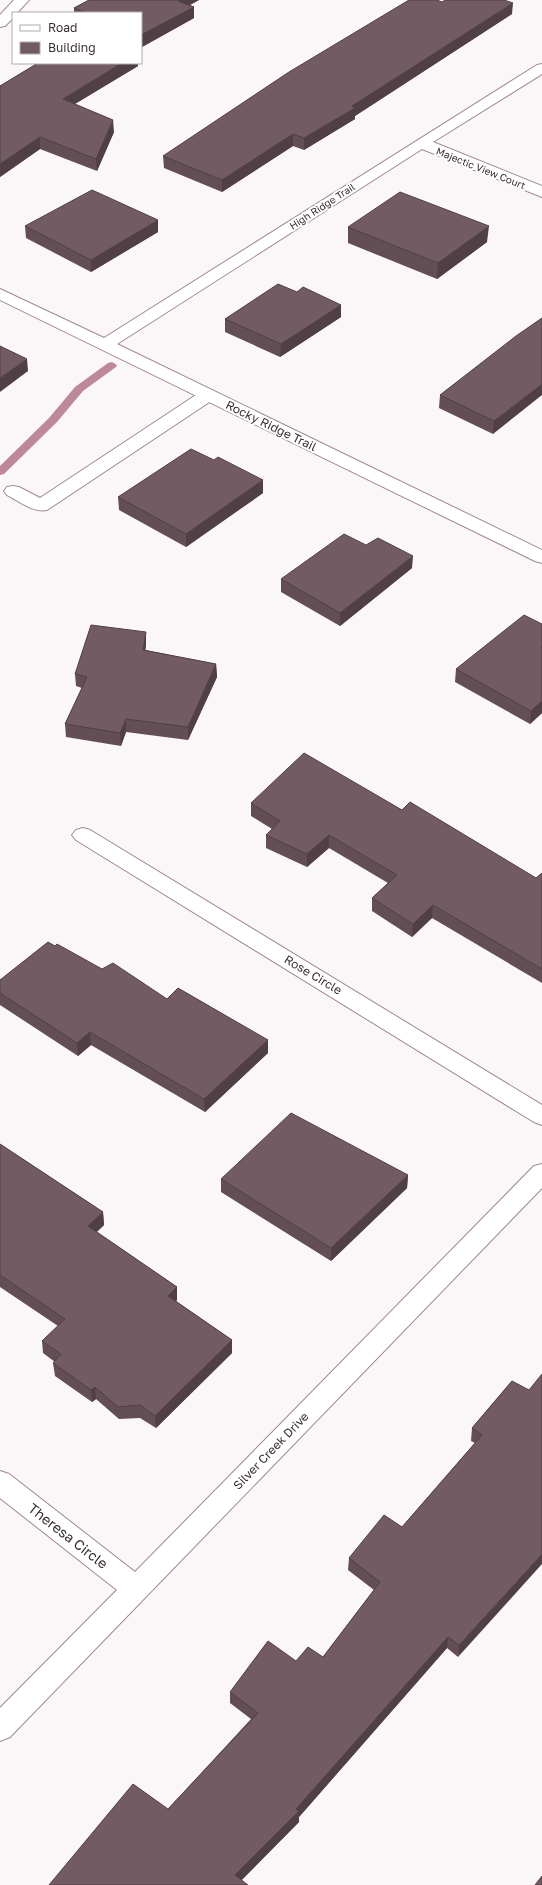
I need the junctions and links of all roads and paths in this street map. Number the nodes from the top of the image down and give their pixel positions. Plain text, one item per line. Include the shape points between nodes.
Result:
1 (22, 0) edge
2 (0, 23) edge
3 (542, 68) edge
4 (421, 143) junction
5 (542, 192) edge
6 (0, 294) edge
7 (104, 345) junction
8 (208, 395) junction
9 (13, 491) dead end
10 (542, 557) edge
11 (83, 835) dead end
12 (542, 1116) edge
13 (542, 1173) edge
14 (0, 1482) edge
15 (136, 1589) junction
16 (0, 1728) edge

1 - 2 street
3 - 4 street, High Ridge Trail
4 - 5 street, Majectic View Court
4 - 7 street, High Ridge Trail
6 - 7 street, Rocky Ridge Trail
7 - 8 street, Rocky Ridge Trail
8 - 9 street via 41,506
8 - 10 street, Rocky Ridge Trail
11 - 12 street, Rose Circle
13 - 15 street, Silver Creek Drive
14 - 15 street, Theresa Circle
15 - 16 street, Silver Creek Drive

